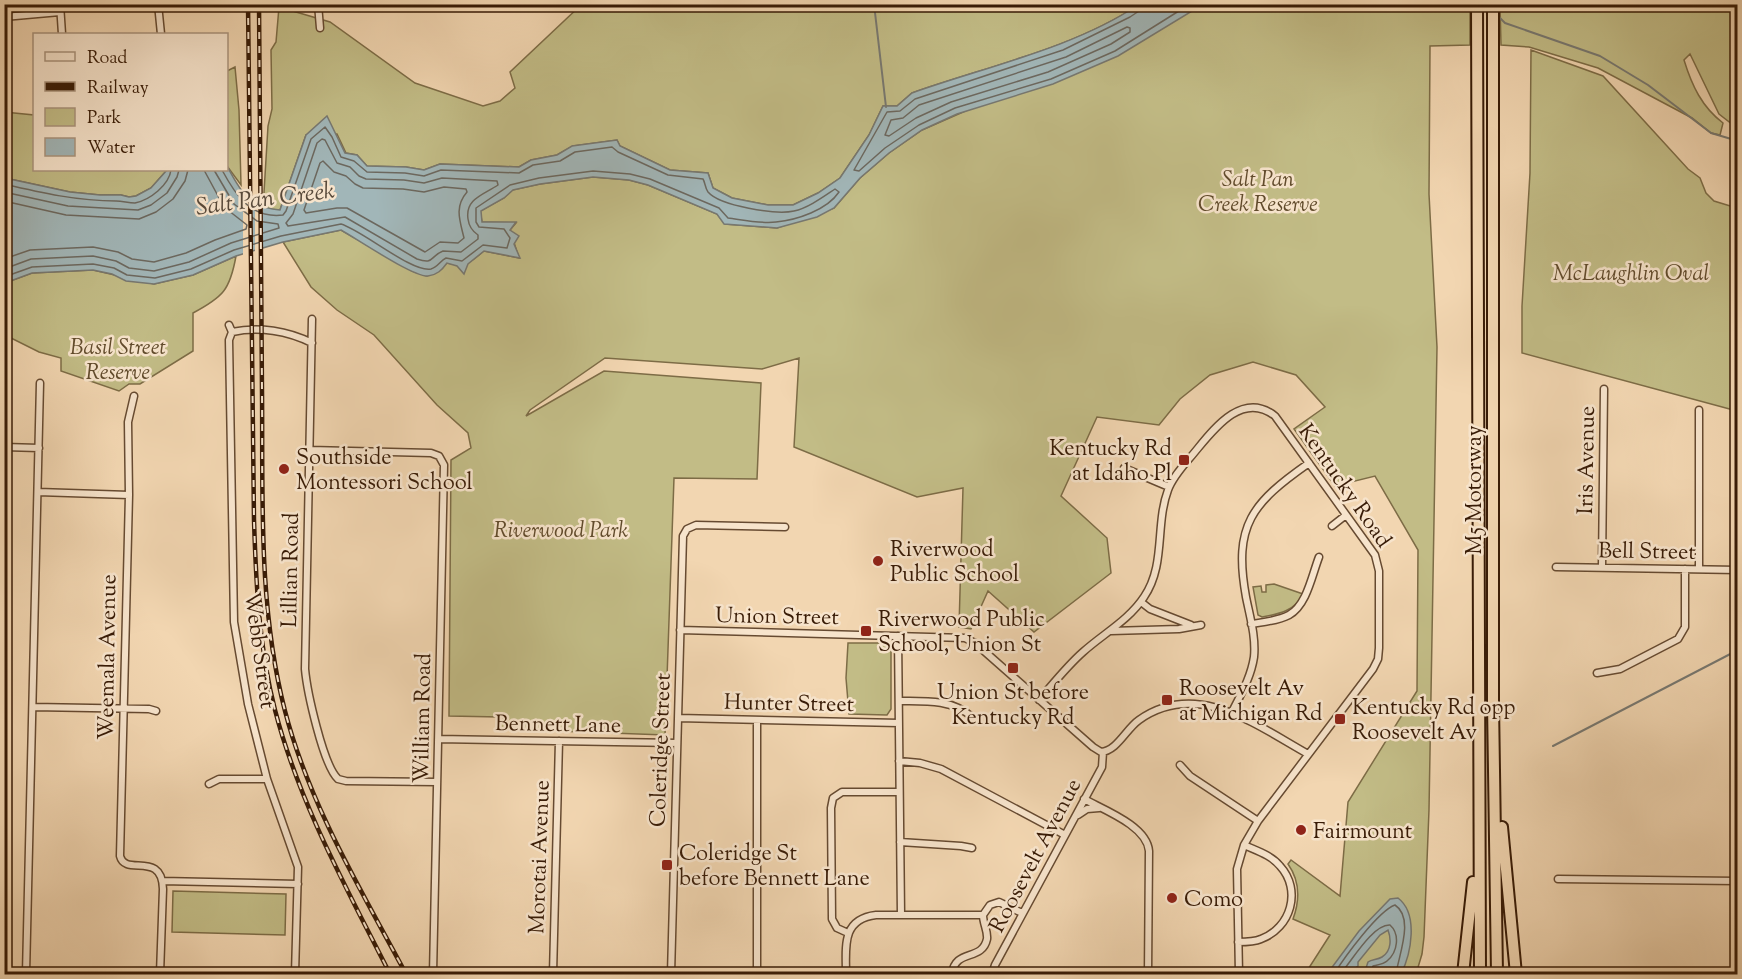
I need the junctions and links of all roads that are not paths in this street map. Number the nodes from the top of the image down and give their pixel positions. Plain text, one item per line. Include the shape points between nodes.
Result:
1 (159, 4) edge
2 (318, 4) edge
3 (1477, 4) edge
4 (1493, 4) edge
5 (60, 8) edge
6 (4, 17) edge
7 (320, 28) dead end
8 (62, 33) edge
9 (161, 33) edge
10 (312, 319) dead end
11 (229, 325) dead end
12 (232, 332) junction
13 (312, 343) junction
14 (40, 383) dead end
15 (1604, 389) dead end
16 (134, 396) dead end
17 (1699, 410) dead end
18 (4, 447) edge
19 (39, 448) junction
20 (310, 450) junction
21 (1309, 463) junction
22 (1124, 468) dead end
23 (1169, 487) junction
24 (38, 492) junction
25 (129, 495) junction
26 (1346, 515) junction
27 (1332, 526) dead end
28 (785, 527) dead end
29 (1319, 557) dead end
30 (1556, 567) dead end
31 (1602, 567) junction
32 (1685, 569) junction
33 (1699, 569) junction
34 (1737, 570) edge
35 (1141, 602) junction
36 (1251, 624) junction
37 (1191, 625) junction
38 (1201, 625) dead end
39 (680, 630) junction
40 (1110, 631) junction
41 (898, 636) junction
42 (1597, 673) dead end
43 (1040, 700) junction
44 (899, 701) junction
45 (33, 707) junction
46 (123, 708) junction
47 (156, 711) dead end
48 (1232, 712) junction
49 (972, 717) dead end
50 (678, 718) junction
51 (758, 720) junction
52 (899, 723) junction
53 (438, 739) junction
54 (559, 741) junction
55 (677, 743) junction
56 (1494, 743) junction
57 (1103, 752) junction
58 (1308, 754) junction
59 (899, 761) junction
60 (1180, 765) dead end
61 (267, 778) junction
62 (437, 782) junction
63 (1479, 783) junction
64 (209, 784) dead end
65 (900, 792) junction
66 (1084, 799) junction
67 (1100, 807) junction
68 (1074, 819) junction
69 (1258, 821) junction
70 (1065, 835) junction
71 (900, 842) junction
72 (1244, 845) junction
73 (972, 848) dead end
74 (1558, 879) dead end
75 (162, 881) junction
76 (1737, 881) edge
77 (298, 884) junction
78 (1022, 912) junction
79 (901, 915) junction
80 (983, 915) junction
81 (848, 933) junction
82 (1238, 942) junction
83 (26, 975) edge
84 (160, 975) edge
85 (295, 975) edge
86 (433, 975) edge
87 (553, 975) edge
88 (671, 975) edge
89 (757, 975) edge
90 (846, 975) edge
91 (952, 975) edge
92 (992, 975) edge
93 (1148, 975) edge
94 (1239, 975) edge
95 (1463, 975) edge
96 (1480, 975) edge
97 (1497, 975) edge
98 (1516, 975) edge

1 - 9 street
2 - 7 street
3 - 63 highway, M5 Motorway
4 - 56 highway, M5 Motorway
5 - 6 street
5 - 8 street
10 - 13 street, Lillian Road
11 - 12 street, Webb Street
12 - 13 street via 284,332
12 - 61 street, Webb Street via 229,340 234,621 248,704
13 - 20 street, Lillian Road
14 - 19 street
15 - 31 street, Iris Avenue
16 - 25 street, Weemala Avenue via 128,422
17 - 33 street
18 - 19 street
19 - 24 street
20 - 53 street, William Road via 431,453 443,462
20 - 62 street, Lillian Road via 305,669 331,770 338,779 346,781
21 - 23 street, Kentucky Road via 1275,416 1249,407 1237,411 1216,428
21 - 26 street, Kentucky Road
21 - 36 street via 1273,489 1248,523 1242,571
22 - 23 street
23 - 35 street, Kentucky Road via 1157,569
24 - 25 street
24 - 45 street
25 - 46 street, Weemala Avenue
26 - 27 street
26 - 58 street, Kentucky Road via 1379,566 1379,654 1373,669
28 - 39 street, Coleridge Street via 696,525 687,529 682,541
29 - 36 street via 1304,596 1292,613
30 - 31 street, Bell Street
31 - 32 street, Bell Street
32 - 33 street, Bell Street
32 - 42 street via 1685,627 1678,639 1620,669
33 - 34 street, Bell Street
35 - 37 street
35 - 40 street, Kentucky Road
36 - 48 street via 1252,666
37 - 38 street
37 - 40 street
39 - 41 street, Union Street
39 - 50 street, Coleridge Street
40 - 43 street, Kentucky Road via 1077,658
41 - 43 street, Union Street via 970,640
41 - 44 street
43 - 57 street, Union Street
44 - 49 street via 943,703
44 - 52 street
45 - 46 street
45 - 83 street
46 - 47 street
46 - 75 street, Weemala Avenue via 121,860 125,864 153,867
48 - 57 street via 1199,704 1168,706 1140,719 1111,749
48 - 58 street
50 - 51 street, Hunter Street
50 - 55 street, Coleridge Street
51 - 52 street, Hunter Street
51 - 89 street
52 - 59 street
53 - 54 street, Bennett Lane
53 - 62 street, William Road
54 - 55 street, Bennett Lane
54 - 87 street, Morotai Avenue
55 - 88 street, Coleridge Street
56 - 97 highway, M5 Motorway
56 - 98 highway
57 - 66 street, Roosevelt Avenue via 1102,767
58 - 69 street, Kentucky Road
59 - 65 street
59 - 70 street via 941,769
60 - 69 street via 1190,776
61 - 64 street via 219,779
61 - 77 street, Webb Street via 298,867
62 - 86 street, William Road
63 - 95 highway
63 - 96 highway, M5 Motorway
65 - 71 street
65 - 81 street via 842,792 833,798 832,919 837,928
66 - 67 street
66 - 68 street, Roosevelt Avenue
67 - 68 street via 1087,809
67 - 93 street via 1140,831 1147,840
68 - 70 street, Roosevelt Avenue
69 - 72 street, Kentucky Road
70 - 78 street, Roosevelt Avenue
71 - 73 street
71 - 79 street
72 - 82 street, Kentucky Road via 1237,869
72 - 82 street via 1280,865 1288,878 1292,899 1288,915 1276,931 1259,940
74 - 76 street
75 - 77 street
75 - 84 street
77 - 85 street, Webb Street
78 - 80 street via 999,902
78 - 92 street, Roosevelt Avenue
79 - 80 street
79 - 81 street via 866,917
80 - 91 street via 987,933 983,948 959,959
81 - 90 street
82 - 94 street, Kentucky Road

